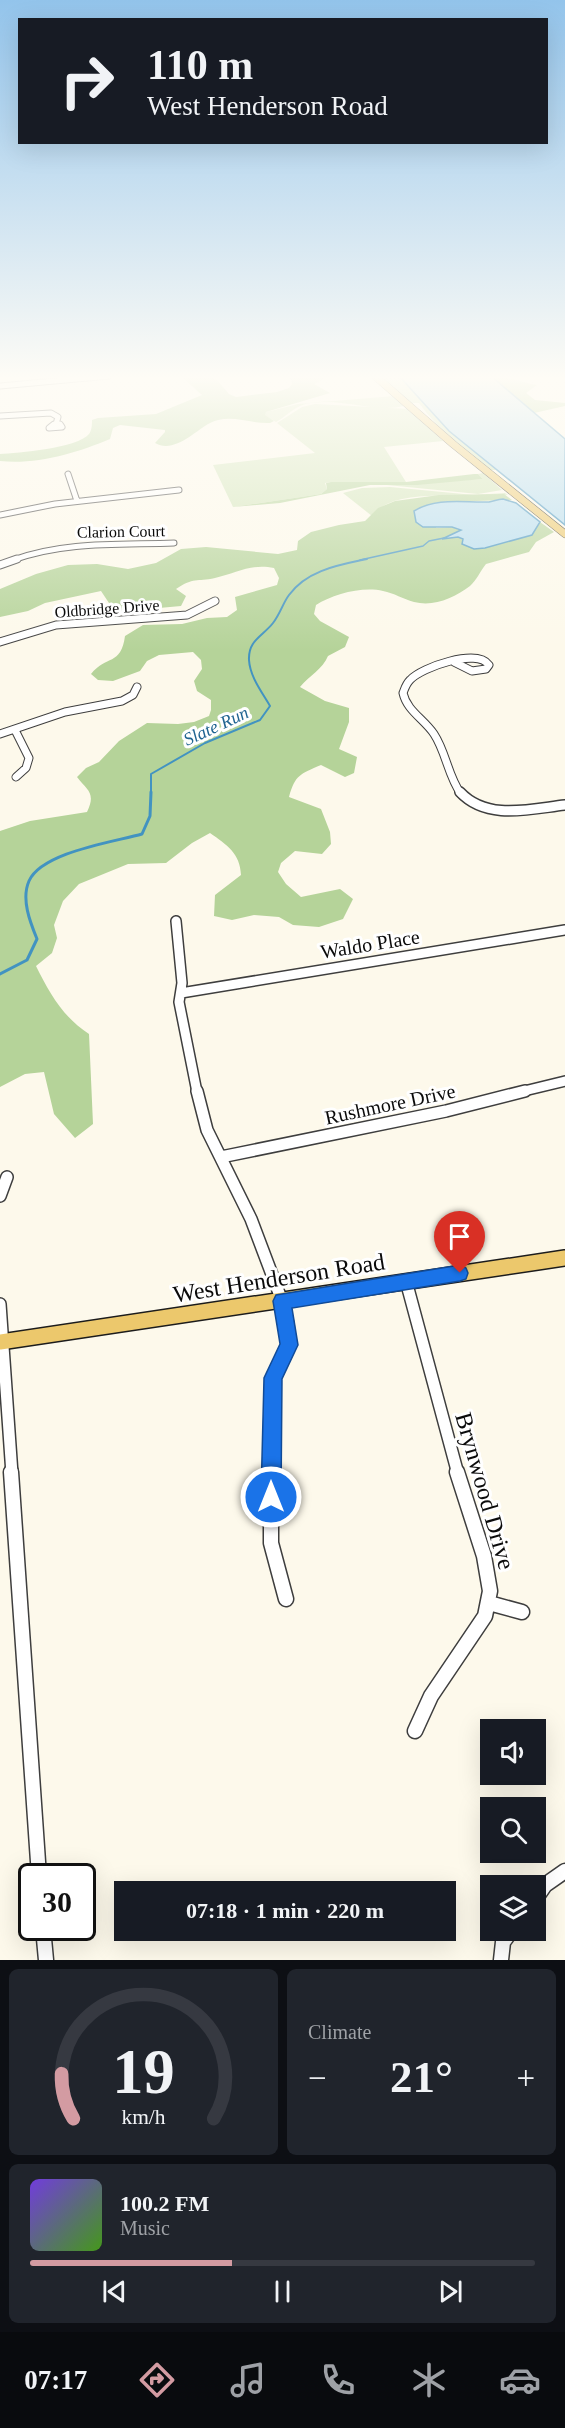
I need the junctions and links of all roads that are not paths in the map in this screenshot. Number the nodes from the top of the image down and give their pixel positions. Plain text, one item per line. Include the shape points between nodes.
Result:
1 (483, 467) edge
2 (68, 474) dead end
3 (179, 490) dead end
4 (77, 501) junction
5 (0, 514) edge
6 (565, 534) edge
7 (174, 543) dead end
8 (0, 565) edge
9 (215, 601) dead end
10 (0, 642) edge
11 (454, 662) dead end
12 (137, 687) dead end
13 (15, 730) junction
14 (0, 734) edge
15 (16, 777) dead end
16 (565, 805) edge
17 (176, 921) dead end
18 (565, 930) edge
19 (181, 993) junction
20 (565, 1081) edge
21 (221, 1157) junction
22 (7, 1177) dead end
23 (0, 1196) edge
24 (565, 1258) edge
25 (406, 1281) junction
26 (282, 1301) junction
27 (0, 1304) edge
28 (1, 1341) edge
29 (286, 1599) dead end
30 (489, 1604) junction
31 (522, 1612) dead end
32 (415, 1731) dead end
33 (38, 1863) edge
34 (565, 1871) edge
35 (546, 1884) edge
36 (44, 1941) edge
37 (506, 1941) edge
38 (46, 1960) edge
39 (501, 1960) edge

1 - 6 main road
2 - 4 street
3 - 4 street
4 - 5 street
7 - 8 street, Clarion Court via 67,546
9 - 10 street, Oldbridge Drive via 187,615 56,625
11 - 16 street via 411,678 403,695 443,749 456,790 478,806 502,811
12 - 13 street via 133,695 122,701 66,711
13 - 14 street
13 - 15 street via 29,758 26,768
17 - 19 street
18 - 19 street, Waldo Place
19 - 21 street via 181,1016 200,1107
20 - 21 street, Rushmore Drive via 446,1111
21 - 26 street via 251,1219
22 - 23 street
24 - 25 main road, West Henderson Road
25 - 26 main road, West Henderson Road
25 - 30 street, Brynwood Drive via 446,1437 484,1556 490,1584
26 - 28 main road, West Henderson Road
26 - 29 street via 289,1345 273,1378 271,1543
27 - 28 street
28 - 33 street
30 - 31 street
30 - 32 street, Brynwood Drive via 468,1644 431,1696
34 - 35 street
36 - 38 street
37 - 39 street

